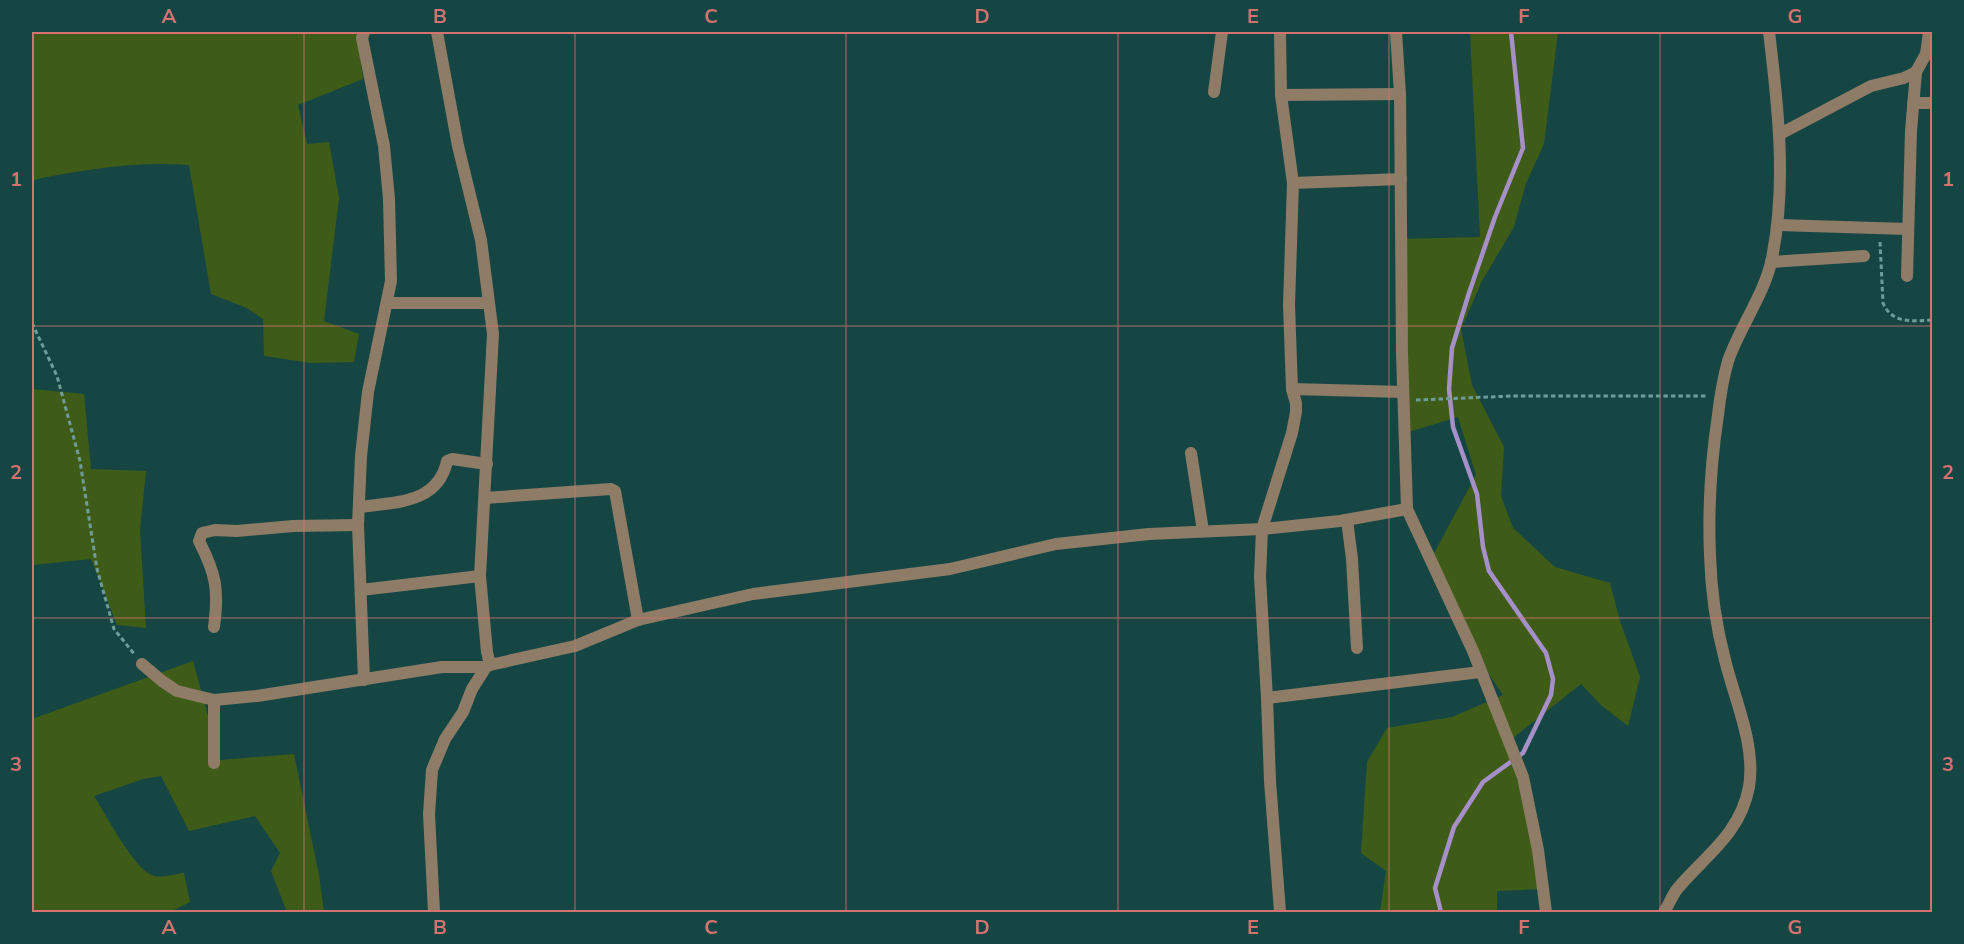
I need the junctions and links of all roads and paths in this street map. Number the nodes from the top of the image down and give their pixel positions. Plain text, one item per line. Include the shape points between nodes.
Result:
1 (364, 32) edge
2 (437, 32) edge
3 (1222, 32) edge
4 (1280, 32) edge
5 (1396, 32) edge
6 (1768, 32) edge
7 (1930, 40) edge
8 (1916, 72) junction
9 (1214, 92) dead end
10 (1400, 94) junction
11 (1281, 95) junction
12 (1913, 103) junction
13 (1932, 103) edge
14 (1780, 134) junction
15 (1401, 179) junction
16 (1293, 183) junction
17 (1778, 225) junction
18 (1879, 228) junction
19 (1908, 229) junction
20 (1864, 256) dead end
21 (1771, 262) junction
22 (1907, 276) dead end
23 (387, 303) junction
24 (488, 303) junction
25 (1932, 320) edge
26 (32, 323) edge
27 (1292, 389) junction
28 (1403, 396) junction
29 (1720, 397) junction
30 (1191, 453) dead end
31 (487, 464) junction
32 (485, 498) junction
33 (360, 507) junction
34 (1407, 509) junction
35 (1347, 520) junction
36 (358, 525) junction
37 (1262, 529) junction
38 (1203, 531) junction
39 (480, 576) junction
40 (361, 590) junction
41 (638, 620) junction
42 (214, 627) dead end
43 (1357, 648) dead end
44 (142, 664) joint
45 (488, 666) junction
46 (1480, 672) junction
47 (364, 680) junction
48 (1267, 698) junction
49 (214, 700) junction
50 (214, 763) dead end
51 (434, 912) edge
52 (1280, 912) edge
53 (1546, 912) edge
54 (1664, 912) edge

1 - 23 street via 389,199 391,281
2 - 24 street via 458,146 481,240
3 - 9 street
4 - 11 street
5 - 10 street
6 - 14 street
7 - 8 street
8 - 12 street
8 - 14 street via 1870,86
10 - 11 street
10 - 15 street
11 - 16 street
12 - 13 street
12 - 19 street
14 - 17 street
15 - 16 street
15 - 28 street
16 - 27 street via 1289,305
17 - 18 street
17 - 21 street
18 - 19 street
18 - 25 path via 1883,303 1887,312 1905,321
19 - 22 street
20 - 21 street
21 - 29 street via 1729,359
23 - 24 street
23 - 33 street via 368,392
24 - 31 street via 493,334
26 - 44 path via 57,376 80,461 97,569 114,629
27 - 28 street
27 - 37 street via 1296,403 1292,433
28 - 29 path
28 - 34 street
29 - 54 street via 1711,474 1710,555 1717,622 1751,771 1742,809 1723,842 1677,890
30 - 38 street
31 - 32 street
31 - 33 street via 452,459 447,461 441,478 422,497
32 - 39 street
32 - 41 street via 615,491
33 - 36 street
34 - 35 street
34 - 46 street
35 - 37 street
35 - 43 street
36 - 40 street
36 - 42 street via 202,533 199,541 214,572
37 - 38 street
37 - 48 street via 1260,577
38 - 41 street via 1056,544 950,568 753,594
39 - 40 street
39 - 45 street
40 - 47 street
41 - 45 street via 576,646
44 - 49 street via 177,691
45 - 47 street via 442,667
45 - 51 street via 472,689 432,770 429,814
46 - 48 street
46 - 53 street via 1523,777
47 - 49 street
48 - 52 street
49 - 50 street

